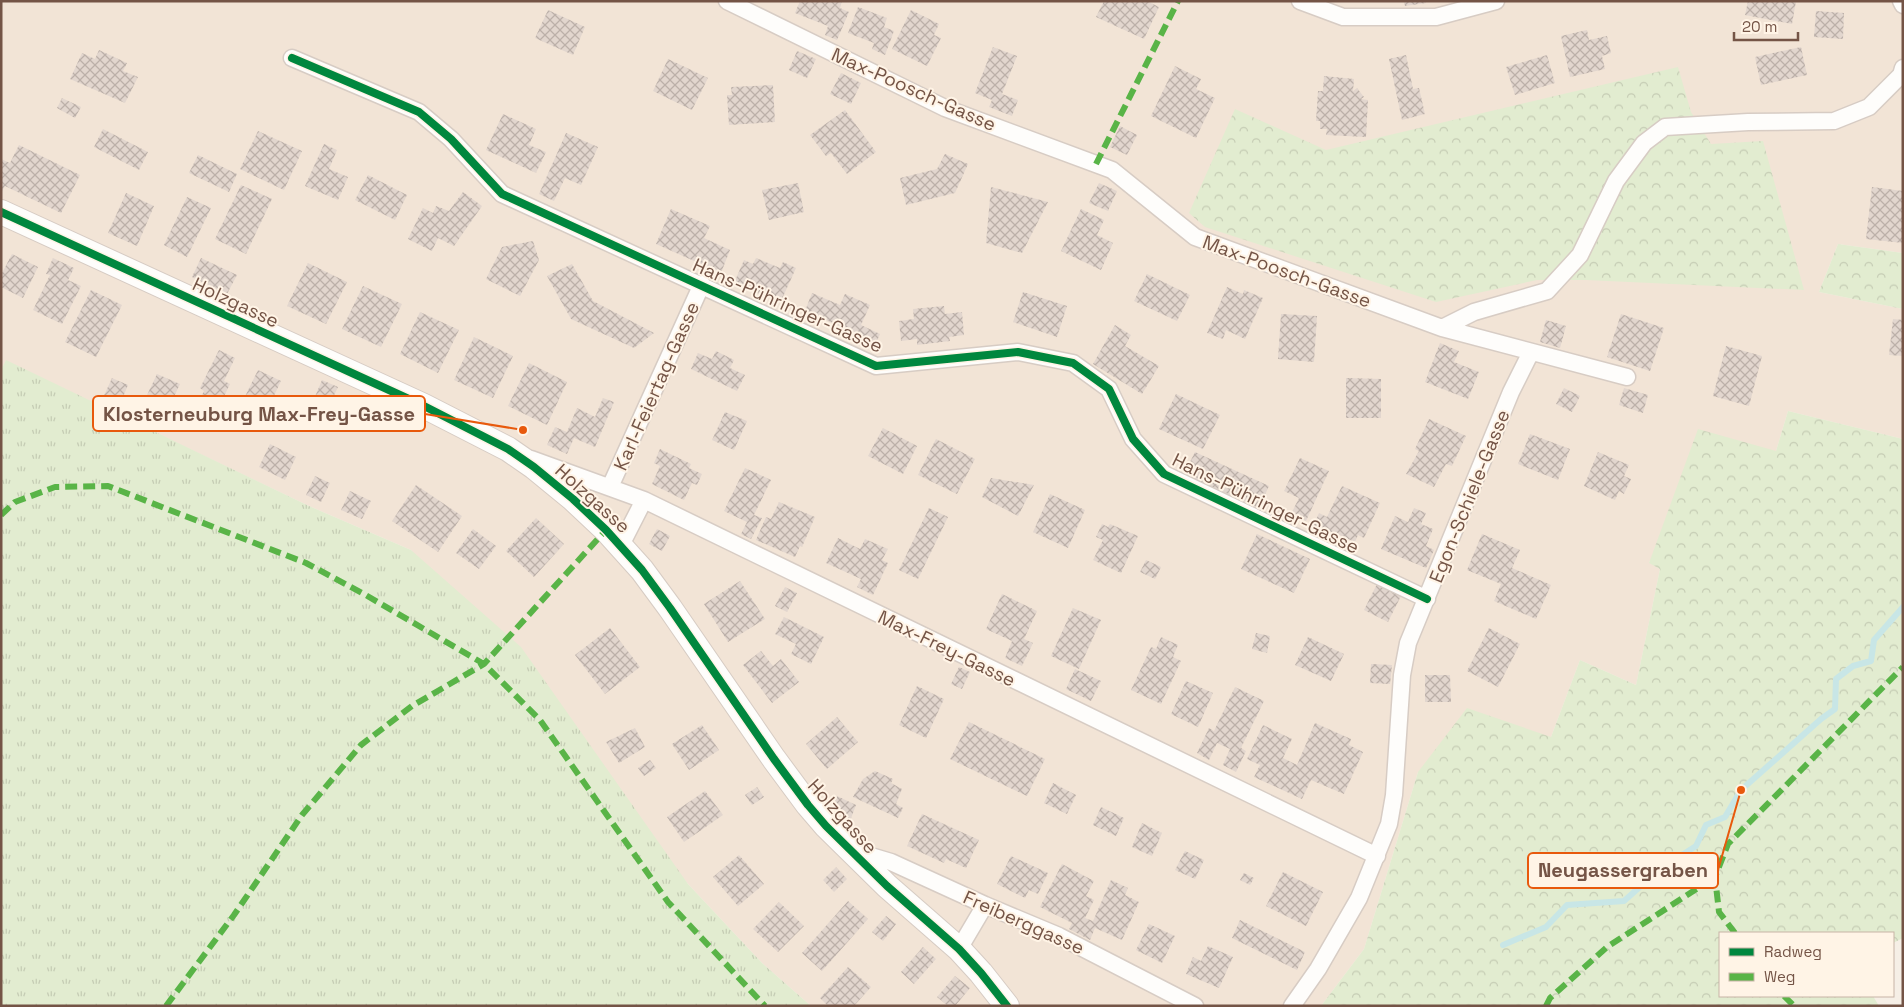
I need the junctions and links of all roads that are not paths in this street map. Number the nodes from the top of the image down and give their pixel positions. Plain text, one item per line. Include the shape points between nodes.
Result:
1 (727, 1) edge
2 (1300, 1) edge
3 (1496, 1) edge
4 (1901, 1) edge
5 (1903, 5) edge
6 (292, 58) dead end
7 (1903, 68) edge
8 (1, 212) edge
9 (702, 284) junction
10 (1442, 328) junction
11 (1531, 352) junction
12 (1627, 376) dead end
13 (512, 452) junction
14 (610, 487) junction
15 (644, 500) junction
16 (621, 545) junction
17 (1427, 599) junction
18 (848, 849) junction
19 (1377, 856) junction
20 (985, 905) junction
21 (959, 949) junction
22 (1007, 1006) edge
23 (1195, 1006) edge
24 (1292, 1006) edge

1 - 10 street, Max-Poosch-Gasse via 945,108 1112,170 1195,237
2 - 3 street via 1343,17 1436,17
4 - 5 street
6 - 9 street, Hans-Pühringer-Gasse via 419,112 452,139 502,194
7 - 10 street via 1902,75 1869,107 1834,121 1665,127 1644,143 1616,181 1580,255 1547,291 1474,312
8 - 13 street, Holzgasse via 424,406
9 - 14 street, Karl-Feiertag-Gasse
9 - 17 street, Hans-Pühringer-Gasse via 876,366 1018,352 1073,363 1109,389 1133,439 1164,474
10 - 11 street, Max-Poosch-Gasse
11 - 12 street, Max-Poosch-Gasse
11 - 17 street, Egon-Schiele-Gasse via 1511,392
13 - 14 street, Max-Frey-Gasse
13 - 16 street, Holzgasse via 573,499
14 - 15 street, Max-Frey-Gasse
15 - 16 street
15 - 19 street, Max-Frey-Gasse
16 - 18 street, Holzgasse via 670,608 808,805
17 - 19 street, Egon-Schiele-Gasse via 1408,643 1402,675 1394,795 1389,824
18 - 20 street, Freiberggasse via 892,862
18 - 21 street, Holzgasse
19 - 24 street, Egon-Schiele-Gasse via 1359,898 1318,969
20 - 21 street
20 - 23 street, Freiberggasse via 1058,936
21 - 22 street, Holzgasse

